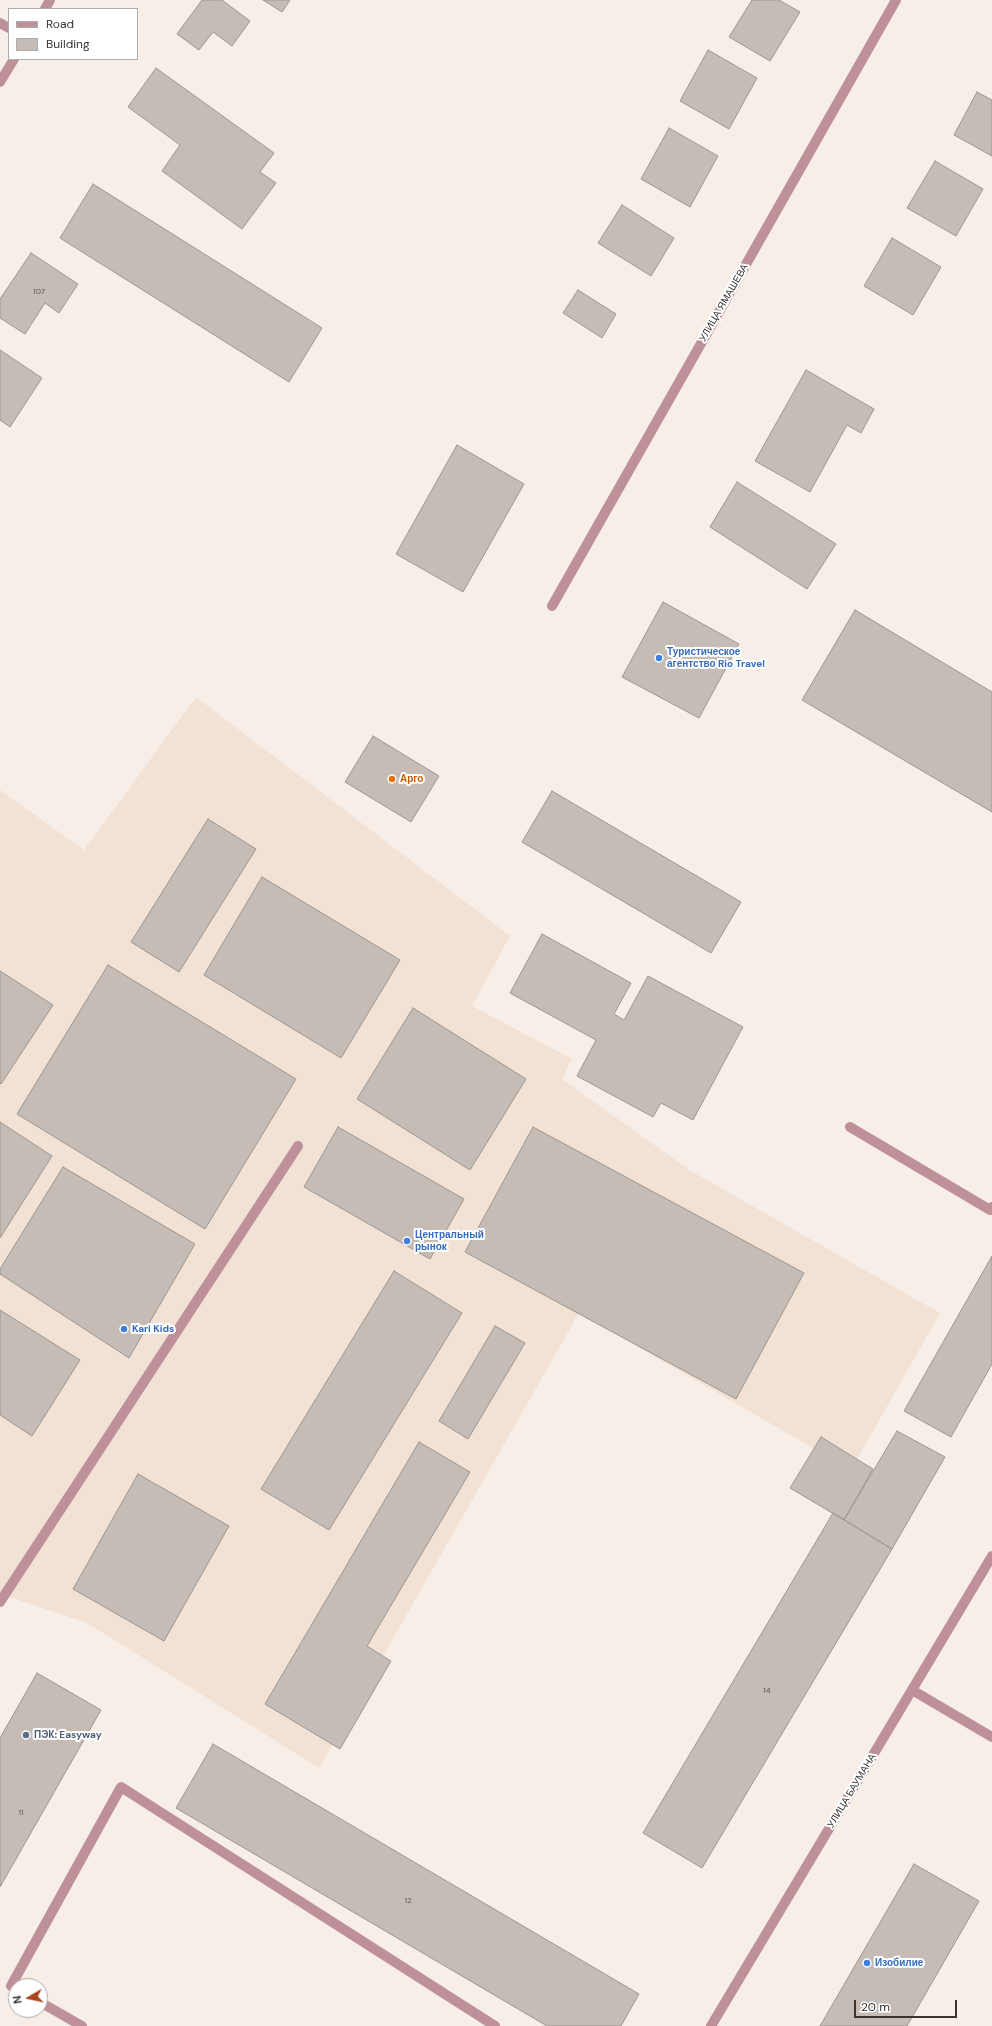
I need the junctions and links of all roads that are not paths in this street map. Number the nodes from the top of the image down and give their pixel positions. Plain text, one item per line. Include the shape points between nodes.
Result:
1 (896, 0) edge
2 (13, 60) edge
3 (0, 82) edge
4 (552, 606) dead end
5 (850, 1127) dead end
6 (298, 1146) dead end
7 (991, 1209) edge
8 (992, 1556) edge
9 (0, 1602) edge
10 (912, 1690) junction
11 (992, 1737) edge
12 (15, 1978) edge
13 (48, 2007) edge
14 (82, 2026) edge
15 (495, 2026) edge
16 (711, 2026) edge

1 - 4 street, УЛИЦА ЯМАШЕВА
2 - 3 street
5 - 7 street
6 - 9 street
8 - 10 street, УЛИЦА БАУМАНА
10 - 11 street
10 - 16 street, УЛИЦА БАУМАНА
12 - 15 street via 121,1787
13 - 14 street

